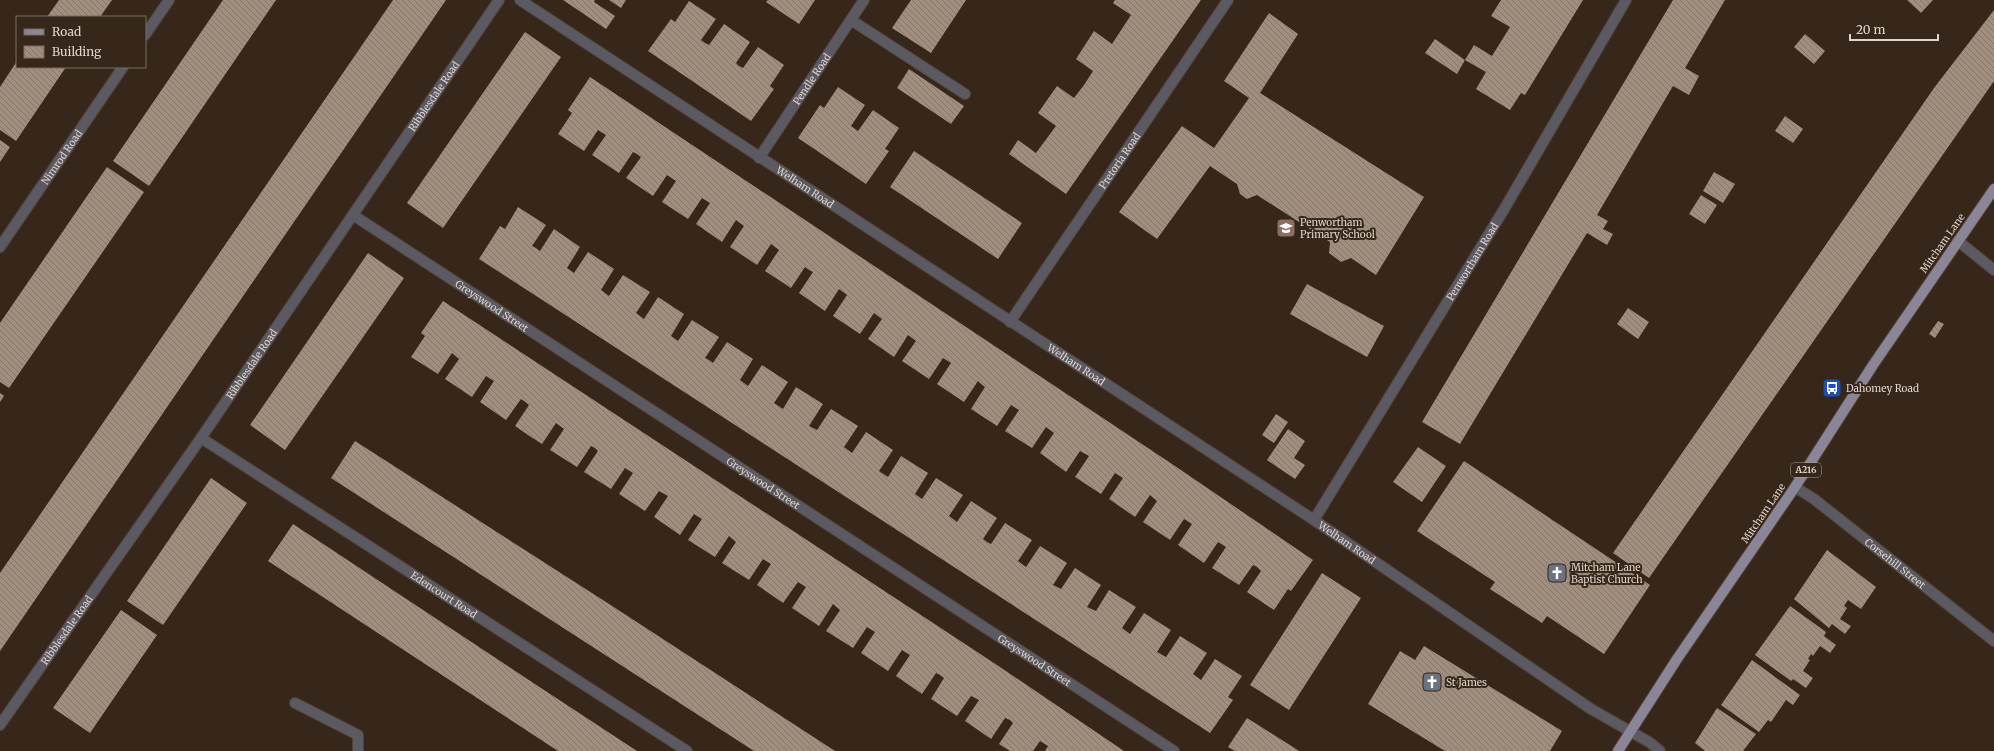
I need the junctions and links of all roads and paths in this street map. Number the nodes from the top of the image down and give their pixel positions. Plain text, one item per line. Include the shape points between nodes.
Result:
1 (169, 0) edge
2 (499, 0) edge
3 (520, 0) edge
4 (864, 0) edge
5 (1228, 0) edge
6 (1626, 0) edge
7 (851, 20) junction
8 (146, 34) edge
9 (122, 68) edge
10 (965, 94) dead end
11 (759, 158) junction
12 (1994, 189) edge
13 (353, 215) junction
14 (1958, 241) junction
15 (0, 247) edge
16 (1994, 270) edge
17 (1010, 322) junction
18 (201, 438) junction
19 (1795, 487) junction
20 (1314, 520) junction
21 (1994, 641) edge
22 (295, 703) dead end
23 (0, 725) edge
24 (1631, 732) junction
25 (358, 751) edge
26 (687, 751) edge
27 (1174, 751) edge
28 (1618, 751) edge
29 (1660, 751) edge

1 - 8 street
2 - 13 street, Ribblesdale Road
3 - 11 street, Welham Road
4 - 7 street, Pendle Road
5 - 17 street, Pretoria Road
6 - 20 street, Penwortham Road via 1503,212
7 - 10 street
7 - 11 street, Pendle Road
9 - 15 street, Nimrod Road
11 - 17 street, Welham Road
12 - 14 main road, Mitcham Lane / A216
13 - 18 street, Ribblesdale Road
13 - 27 street, Greyswood Street
14 - 16 street
14 - 19 main road, Mitcham Lane / A216 via 1873,365
17 - 20 street, Welham Road
18 - 23 street, Ribblesdale Road
18 - 26 street, Edencourt Road
19 - 21 street, Corsehill Street via 1814,499
19 - 24 main road, Mitcham Lane / A216 via 1677,659
20 - 24 street, Welham Road via 1591,709
22 - 25 street via 358,736
24 - 28 main road, Mitcham Lane / A216
24 - 29 street, Welham Road

